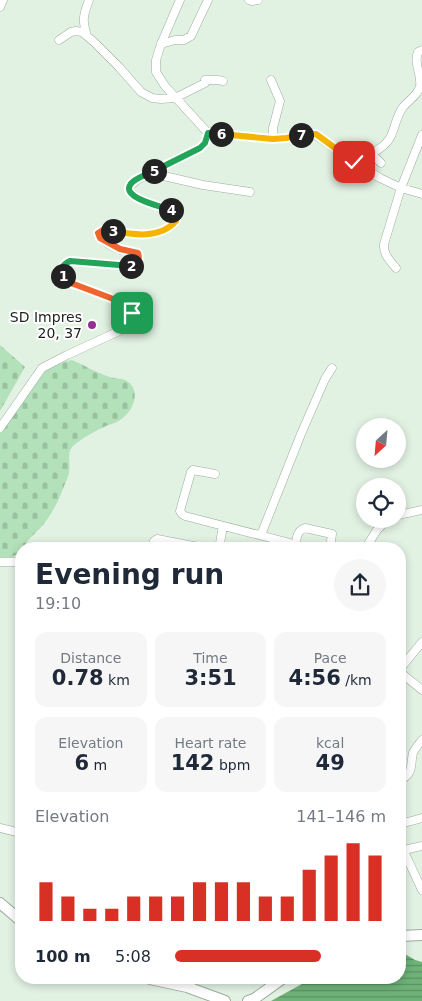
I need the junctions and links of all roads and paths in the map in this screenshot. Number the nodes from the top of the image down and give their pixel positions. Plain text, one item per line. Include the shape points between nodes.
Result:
1 (3, 0) edge
2 (89, 0) edge
3 (180, 0) edge
4 (208, 0) edge
5 (249, 0) edge
6 (258, 0) edge
7 (0, 7) edge
8 (87, 36) junction
9 (59, 40) dead end
10 (161, 44) junction
11 (422, 50) edge
12 (272, 80) dead end
13 (223, 81) dead end
14 (173, 97) junction
15 (208, 133) junction
16 (422, 135) edge
17 (273, 139) junction
18 (371, 153) junction
19 (413, 157) junction
20 (422, 158) edge
21 (354, 162) junction
22 (381, 163) dead end
23 (151, 173) junction
24 (401, 188) junction
25 (250, 192) dead end
26 (422, 194) edge
27 (396, 268) dead end
28 (332, 368) dead end
29 (0, 428) edge
30 (214, 474) dead end
31 (422, 510) edge
32 (406, 513) edge
33 (223, 526) junction
34 (379, 528) edge
35 (261, 535) junction
36 (154, 542) edge
37 (173, 542) edge
38 (220, 542) edge
39 (290, 542) edge
40 (297, 542) edge
41 (331, 542) edge
42 (370, 542) edge
43 (0, 562) edge
44 (15, 562) edge
45 (422, 642) edge
46 (406, 663) edge
47 (406, 676) edge
48 (422, 690) edge
49 (422, 740) edge
50 (406, 778) edge
51 (422, 818) edge
52 (406, 822) edge
53 (0, 828) edge
54 (15, 832) edge
55 (406, 846) edge
56 (422, 846) edge
57 (406, 855) edge
58 (422, 890) edge
59 (0, 903) edge
60 (15, 911) edge
61 (422, 935) edge
62 (406, 936) edge
63 (175, 984) edge
64 (190, 984) edge
65 (275, 984) edge
66 (187, 987) junction
67 (225, 1001) edge
68 (248, 1001) edge

1 - 7 street
2 - 8 street via 83,20
3 - 10 street
4 - 10 street via 191,36
5 - 6 street
8 - 9 street via 76,31
8 - 14 street via 141,92 152,98
10 - 14 street via 156,72
11 - 18 street via 416,57 420,88 402,109 388,141
12 - 17 street via 280,101
13 - 14 street via 208,80
14 - 15 street
15 - 17 street
15 - 23 street via 200,148
16 - 19 street
17 - 21 street via 316,134
18 - 21 street
18 - 22 street
19 - 20 street
19 - 24 street
21 - 24 street
23 - 25 street via 203,186
23 - 29 street via 130,184 129,190 138,199 175,212 176,221 162,231 145,235 103,230 98,233 100,238 115,247 138,253 138,262 134,266 70,261 61,270 71,283 128,306 132,322 42,368
24 - 26 street
24 - 27 street via 384,248
28 - 35 street via 301,434
30 - 33 street via 191,472 180,510 185,516
31 - 32 street
33 - 35 street
33 - 38 street
34 - 42 street
35 - 39 street
36 - 37 street via 157,539
40 - 41 street via 298,532 305,528 332,534
43 - 44 street
45 - 46 street
47 - 48 street
49 - 50 street via 415,749
51 - 52 street
53 - 54 street
55 - 56 street
57 - 58 street
59 - 60 main road
61 - 62 main road
63 - 66 main road
64 - 66 street
65 - 68 main road
66 - 67 main road

